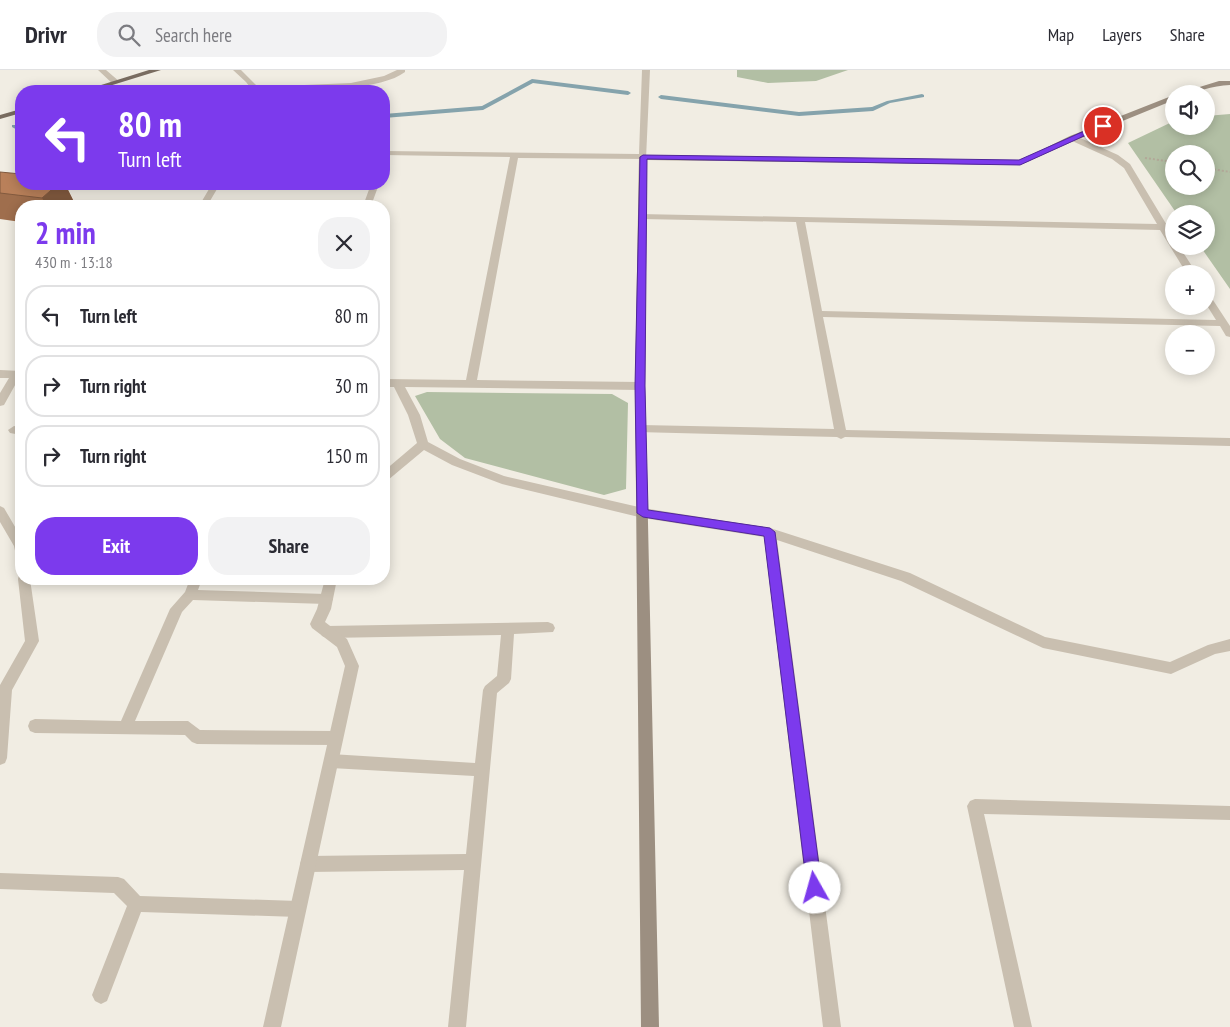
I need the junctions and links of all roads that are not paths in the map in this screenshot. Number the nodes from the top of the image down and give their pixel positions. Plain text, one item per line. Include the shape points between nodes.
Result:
1 (102, 70) edge
2 (158, 70) edge
3 (237, 70) edge
4 (401, 70) edge
5 (646, 70) edge
6 (116, 82) junction
7 (1230, 83) edge
8 (106, 85) edge
9 (252, 85) edge
10 (345, 85) edge
11 (1212, 85) edge
12 (1165, 101) edge
13 (15, 113) edge
14 (0, 117) edge
15 (1073, 138) junction
16 (515, 154) junction
17 (390, 155) edge
18 (643, 157) junction
19 (642, 216) junction
20 (800, 221) junction
21 (1162, 227) junction
22 (1165, 232) edge
23 (1215, 310) edge
24 (818, 314) junction
25 (1223, 323) junction
26 (1230, 334) edge
27 (0, 374) edge
28 (15, 374) edge
29 (15, 380) edge
30 (390, 383) edge
31 (470, 383) junction
32 (398, 384) junction
33 (640, 386) junction
34 (0, 402) edge
35 (641, 429) junction
36 (840, 435) junction
37 (1230, 442) edge
38 (423, 444) junction
39 (390, 473) edge
40 (0, 512) edge
41 (643, 513) junction
42 (770, 532) junction
43 (15, 538) edge
44 (25, 585) edge
45 (194, 585) edge
46 (330, 585) edge
47 (190, 595) junction
48 (326, 599) junction
49 (508, 628) junction
50 (548, 628) dead end
51 (327, 632) junction
52 (1230, 645) edge
53 (35, 726) dead end
54 (125, 727) junction
55 (336, 738) junction
56 (0, 758) edge
57 (331, 761) junction
58 (483, 770) junction
59 (1230, 813) edge
60 (474, 862) junction
61 (308, 864) junction
62 (0, 881) edge
63 (136, 904) junction
64 (298, 909) junction
65 (102, 996) dead end
66 (272, 1027) edge
67 (457, 1027) edge
68 (650, 1027) edge
69 (832, 1027) edge
70 (1023, 1027) edge

1 - 6 street
2 - 6 main road
3 - 9 street
4 - 10 street via 388,79
5 - 18 street
6 - 8 main road
7 - 11 street
12 - 15 street
13 - 14 main road
15 - 18 street via 1020,163
15 - 21 street via 1127,166
16 - 17 street
16 - 18 street
16 - 31 street
18 - 19 street
19 - 20 street
19 - 33 street
20 - 21 street
20 - 24 street
21 - 22 street
23 - 25 street
24 - 25 street
24 - 36 street
25 - 26 street
27 - 28 street
29 - 34 street
30 - 32 street
31 - 32 street
31 - 33 street
32 - 38 street
33 - 35 street
35 - 36 street
35 - 41 street
36 - 37 street
38 - 39 street
38 - 41 street via 456,462 502,480
40 - 43 street
41 - 42 street
41 - 68 street
42 - 52 street via 905,577 1043,642 1171,668 1212,649
42 - 69 street
44 - 56 street via 32,641 6,689
45 - 47 street
46 - 48 street
47 - 48 street
47 - 54 street via 177,609
48 - 51 street via 317,624
49 - 50 street
49 - 51 street
49 - 58 street via 504,679 490,690
51 - 55 street via 342,643 352,666
53 - 54 street
54 - 55 street via 188,728 197,737
55 - 57 street
57 - 58 street
57 - 61 street
58 - 60 street
59 - 70 street via 975,806
60 - 61 street
60 - 67 street
61 - 64 street
62 - 63 street via 118,885
63 - 64 street
63 - 65 street
64 - 66 street

